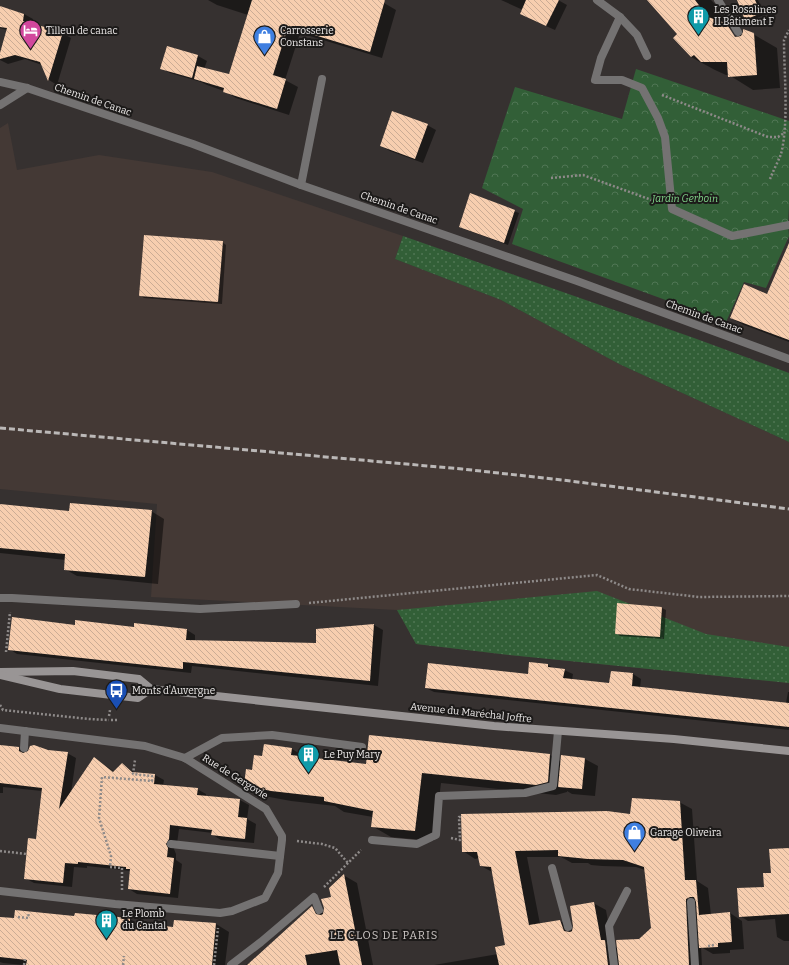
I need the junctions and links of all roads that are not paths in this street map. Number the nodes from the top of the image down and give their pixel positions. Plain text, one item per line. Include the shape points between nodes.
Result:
1 (597, 0) edge
2 (718, 0) edge
3 (620, 16) junction
4 (738, 32) dead end
5 (647, 56) dead end
6 (322, 79) dead end
7 (0, 82) edge
8 (27, 88) junction
9 (0, 106) edge
10 (301, 185) junction
11 (788, 225) edge
12 (789, 359) edge
13 (0, 598) edge
14 (296, 604) road end
15 (0, 672) edge
16 (0, 675) edge
17 (151, 689) junction
18 (0, 728) edge
19 (25, 731) junction
20 (558, 731) junction
21 (362, 746) dead end
22 (24, 748) dead end
23 (789, 751) edge
24 (185, 758) junction
25 (372, 840) road end
26 (171, 844) dead end
27 (280, 856) junction
28 (552, 868) dead end
29 (0, 891) edge
30 (627, 891) dead end
31 (691, 902) dead end
32 (319, 910) dead end
33 (568, 927) dead end
34 (231, 965) edge
35 (614, 965) edge
36 (695, 965) edge

1 - 3 street
2 - 4 street
3 - 5 street via 637,35
3 - 11 street via 601,58 595,80 622,80 642,88 665,137 672,209 732,236
6 - 10 street
7 - 8 street, Chemin de Canac
8 - 9 street
8 - 10 street, Chemin de Canac via 193,144
10 - 12 street, Chemin de Canac via 577,281
13 - 14 street via 200,609
15 - 17 main road, Avenue du Maréchal Joffre via 73,671 139,679
16 - 17 main road via 60,689 138,698
17 - 20 main road, Avenue du Maréchal Joffre via 486,726
18 - 19 street, Rue de Gergovie
19 - 22 street
19 - 24 street, Rue de Gergovie via 146,746
20 - 23 main road, Avenue du Maréchal Joffre
20 - 25 street via 553,786 525,793 439,796 436,835 417,844
21 - 24 street via 272,735 222,738
24 - 27 street, Rue de Gergovie via 266,808 282,836
26 - 27 street
27 - 29 street via 278,873 264,898 220,913
28 - 33 street
30 - 35 street via 609,926
31 - 36 street
32 - 34 street via 314,897

